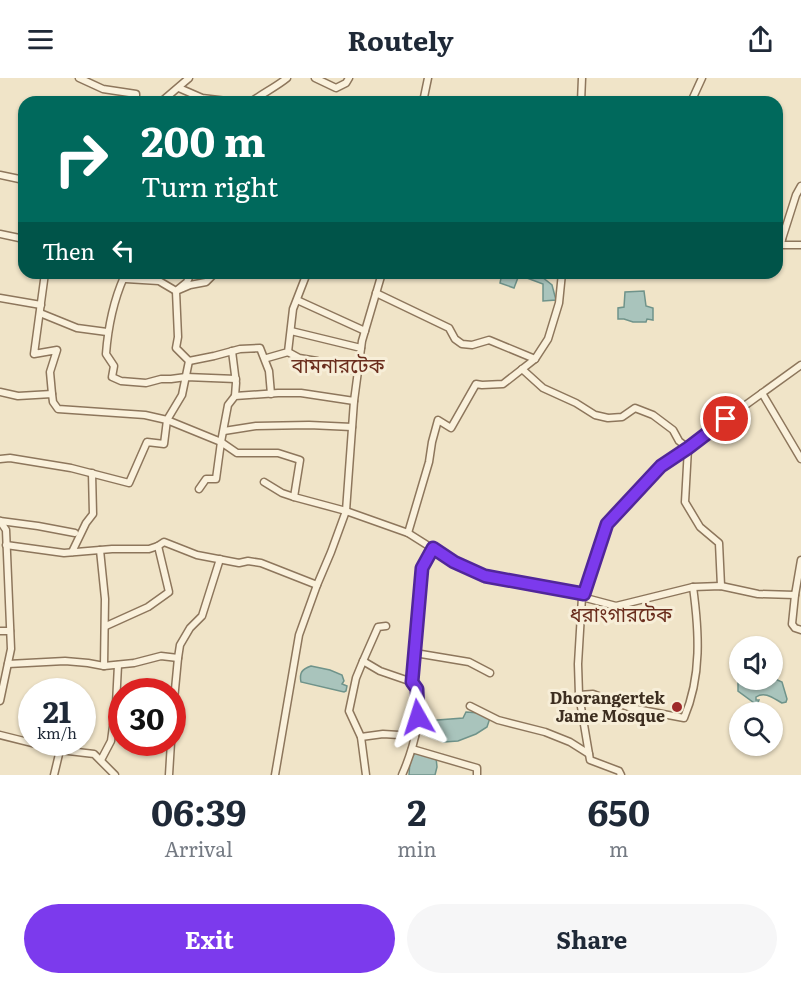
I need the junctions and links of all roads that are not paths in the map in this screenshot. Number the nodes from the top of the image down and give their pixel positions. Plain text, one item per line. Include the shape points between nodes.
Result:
1 (79, 78) edge
2 (189, 78) edge
3 (287, 78) edge
4 (315, 78) edge
5 (349, 78) edge
6 (428, 78) edge
7 (582, 78) edge
8 (702, 78) edge
9 (179, 88) junction
10 (136, 96) edge
11 (169, 96) edge
12 (197, 96) edge
13 (259, 96) edge
14 (424, 96) edge
15 (581, 96) edge
16 (694, 96) edge
17 (0, 175) edge
18 (18, 179) edge
19 (801, 186) edge
20 (783, 231) edge
21 (0, 234) edge
22 (18, 238) edge
23 (783, 245) edge
24 (801, 245) edge
25 (44, 279) edge
26 (120, 279) edge
27 (126, 279) edge
28 (188, 279) edge
29 (209, 279) edge
30 (305, 279) edge
31 (380, 279) edge
32 (562, 279) edge
33 (176, 291) junction
34 (376, 293) junction
35 (0, 298) edge
36 (297, 300) junction
37 (41, 305) junction
38 (40, 313) junction
39 (291, 331) junction
40 (365, 331) junction
41 (107, 332) junction
42 (361, 348) junction
43 (232, 351) junction
44 (288, 352) junction
45 (267, 358) dead end
46 (535, 359) junction
47 (189, 361) junction
48 (801, 365) edge
49 (522, 369) junction
50 (358, 371) junction
51 (186, 376) junction
52 (236, 379) junction
53 (0, 392) edge
54 (762, 393) junction
55 (52, 394) junction
56 (271, 394) junction
57 (236, 396) junction
58 (354, 401) junction
59 (167, 420) junction
60 (352, 427) junction
61 (224, 431) junction
62 (221, 442) junction
63 (688, 448) junction
64 (0, 459) edge
65 (801, 459) edge
66 (92, 473) junction
67 (264, 482) dead end
68 (199, 489) dead end
69 (294, 497) junction
70 (346, 511) junction
71 (0, 521) edge
72 (75, 532) dead end
73 (408, 533) junction
74 (6, 545) junction
75 (158, 546) junction
76 (433, 548) junction
77 (100, 550) junction
78 (72, 552) junction
79 (220, 559) junction
80 (801, 560) edge
81 (4, 562) edge
82 (316, 585) junction
83 (721, 586) junction
84 (693, 587) junction
85 (795, 595) junction
86 (583, 596) junction
87 (106, 626) dead end
88 (386, 626) dead end
89 (801, 630) edge
90 (0, 631) edge
91 (10, 631) junction
92 (415, 653) junction
93 (178, 658) junction
94 (363, 661) junction
95 (8, 664) junction
96 (118, 665) junction
97 (104, 666) junction
98 (490, 673) dead end
99 (176, 678) edge
100 (412, 682) junction
101 (579, 695) junction
102 (0, 701) edge
103 (470, 706) dead end
104 (0, 735) edge
105 (415, 736) junction
106 (362, 737) junction
107 (18, 740) edge
108 (412, 749) junction
109 (589, 754) junction
110 (59, 756) edge
111 (96, 756) edge
112 (170, 756) edge
113 (101, 760) junction
114 (54, 775) edge
115 (114, 775) edge
116 (169, 775) edge
117 (275, 775) edge
118 (366, 775) edge
119 (402, 775) edge
120 (477, 775) edge
121 (621, 775) edge

1 - 10 street
2 - 9 street
3 - 13 street
4 - 5 street via 336,88
6 - 14 street
7 - 15 street
8 - 16 street
9 - 11 street
9 - 12 street
17 - 18 street
19 - 20 street
21 - 22 street
23 - 24 street
25 - 37 street
26 - 41 street
27 - 33 street via 159,281
28 - 33 street
29 - 33 street
30 - 36 street
31 - 34 street
32 - 46 street via 548,339
33 - 47 street via 176,348
34 - 40 street
34 - 46 street via 449,328 462,344 489,340
35 - 37 street
36 - 39 street
36 - 40 street
37 - 38 street
38 - 41 street via 77,328
38 - 55 street via 34,354 57,350 50,372
39 - 42 street
39 - 44 street
40 - 42 street
41 - 51 street via 106,354 114,366 112,377 146,383
42 - 50 street
43 - 47 street
43 - 52 street
43 - 56 street via 260,348 269,371
44 - 45 street
44 - 50 street via 338,369
46 - 49 street
47 - 51 street
48 - 54 street
49 - 63 street via 543,388 595,415 622,417 635,408 653,415
49 - 73 street via 503,384 476,384 451,428 438,420
50 - 58 street
51 - 52 street
51 - 59 street via 182,395
52 - 57 street
53 - 55 street via 18,396
54 - 63 street
54 - 65 street
55 - 59 street via 58,409
56 - 57 street
56 - 58 street via 301,393
57 - 61 street via 228,405
58 - 60 street
59 - 62 street
59 - 66 street via 164,444 147,442 129,483
60 - 61 street via 256,426
60 - 70 street
61 - 62 street
62 - 68 street via 216,479 206,479
62 - 69 street via 237,453 278,453 300,460
63 - 83 street via 685,502 700,527 719,543
63 - 86 street via 661,466 607,524
64 - 66 street
66 - 78 street via 93,514
67 - 69 street
69 - 70 street
70 - 73 street
70 - 82 street
71 - 72 street
71 - 74 street via 6,530
73 - 76 street
74 - 78 street
74 - 81 street
75 - 77 street
75 - 79 street via 164,542
75 - 87 street via 169,592 148,607
76 - 86 street via 485,576
76 - 92 street via 422,568
77 - 78 street
77 - 97 street via 105,599
79 - 82 street via 261,563
79 - 93 street via 202,616 180,645
80 - 85 street
81 - 91 street
82 - 117 street via 299,635
83 - 84 street
83 - 85 street via 758,594
84 - 86 street via 616,606
84 - 101 street via 698,650 696,679 684,718 631,708 593,694
85 - 89 street via 792,624
86 - 101 street
88 - 94 street via 378,627
90 - 91 street
91 - 95 street
92 - 98 street via 469,662
92 - 100 street
93 - 96 street via 161,656
93 - 99 street
94 - 100 street
94 - 106 street via 350,711
95 - 97 street via 65,661
95 - 102 street
96 - 97 street
96 - 113 street via 111,741
100 - 105 street via 417,689
101 - 109 street
103 - 109 street via 498,720 570,741
104 - 107 street
105 - 106 street
105 - 108 street
106 - 118 street
108 - 119 street
108 - 120 street via 477,768
109 - 121 street via 590,760 620,771
110 - 114 street
111 - 113 street
112 - 116 street
113 - 115 street

